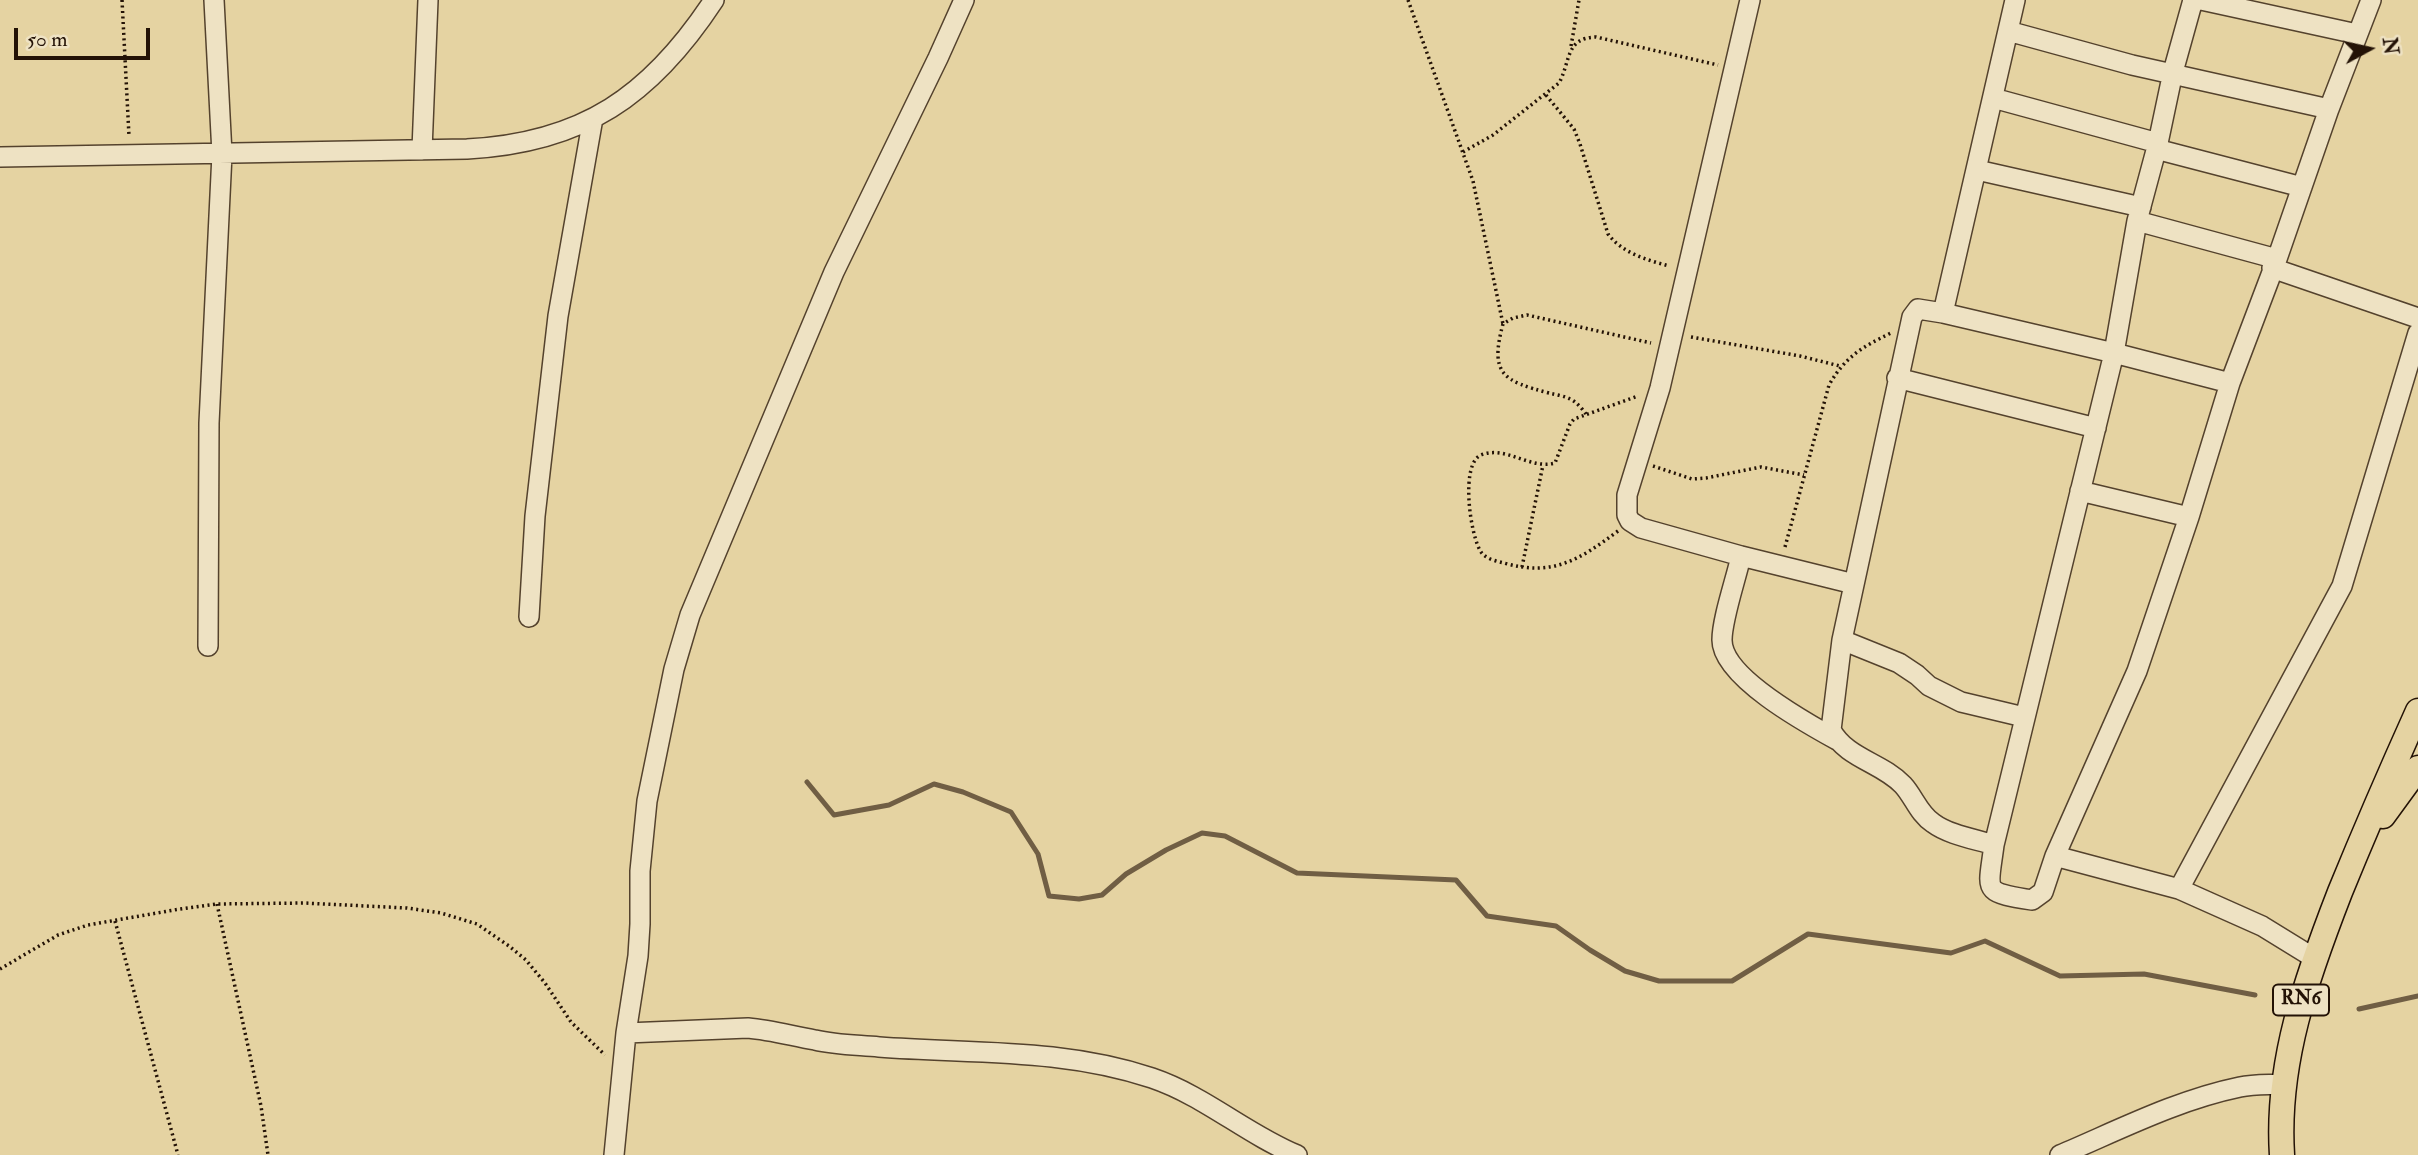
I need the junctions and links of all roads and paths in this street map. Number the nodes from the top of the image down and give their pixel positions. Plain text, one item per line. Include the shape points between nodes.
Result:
1 (122, 0) edge
2 (214, 0) edge
3 (428, 0) edge
4 (714, 0) edge
5 (964, 0) edge
6 (1408, 0) edge
7 (1579, 0) edge
8 (1750, 0) edge
9 (2015, 0) edge
10 (2193, 0) edge
11 (2201, 0) edge
12 (2371, 0) edge
13 (2008, 31) junction
14 (2357, 34) junction
15 (1571, 48) junction
16 (1734, 68) junction
17 (2173, 72) junction
18 (1546, 95) junction
19 (1993, 98) junction
20 (2329, 109) junction
21 (593, 118) junction
22 (2157, 146) junction
23 (422, 150) junction
24 (1463, 152) junction
25 (222, 153) junction
26 (130, 155) junction
27 (0, 157) edge
28 (1977, 170) junction
29 (2302, 187) junction
30 (2139, 214) junction
31 (2275, 264) junction
32 (1687, 271) junction
33 (1943, 313) junction
34 (1912, 317) junction
35 (2418, 318) edge
36 (1503, 324) junction
37 (2418, 333) edge
38 (1671, 341) junction
39 (2114, 353) junction
40 (1840, 366) junction
41 (1897, 377) junction
42 (2230, 383) junction
43 (1660, 388) junction
44 (1586, 414) junction
45 (2096, 428) junction
46 (1639, 461) junction
47 (1543, 465) junction
48 (1804, 475) junction
49 (2080, 491) junction
50 (2189, 517) junction
51 (1630, 521) junction
52 (1741, 556) junction
53 (1780, 565) junction
54 (1522, 567) junction
55 (1854, 584) junction
56 (529, 617) dead end
57 (1842, 640) junction
58 (208, 646) dead end
59 (2418, 711) edge
60 (2024, 717) junction
61 (1837, 740) junction
62 (2418, 768) edge
63 (1994, 845) junction
64 (2356, 853) junction
65 (2055, 856) junction
66 (2179, 889) junction
67 (217, 904) junction
68 (115, 921) junction
69 (2314, 958) junction
70 (0, 969) edge
71 (626, 1033) junction
72 (622, 1073) junction
73 (2284, 1084) junction
74 (178, 1155) edge
75 (268, 1155) edge
76 (614, 1155) edge
77 (1297, 1155) edge
78 (2060, 1155) edge
79 (2282, 1155) edge

1 - 26 path
2 - 25 street
3 - 23 street
4 - 21 street via 671,58 630,95
5 - 71 street via 834,272 690,615 647,801 638,956
6 - 24 path
7 - 15 path
8 - 16 street
9 - 13 street
10 - 17 street
11 - 14 street
12 - 14 street
13 - 17 street
13 - 19 street
14 - 20 street
15 - 16 path via 1577,41 1596,37
15 - 18 path via 1565,72
16 - 32 street
17 - 20 street
17 - 22 street
18 - 24 path
18 - 32 path via 1574,130 1601,216 1616,244
19 - 22 street
19 - 28 street
20 - 29 street
21 - 23 street via 532,141
21 - 56 street via 558,316 535,516
22 - 29 street
22 - 30 street
23 - 25 street
24 - 36 path
25 - 26 street
25 - 58 street via 209,423
26 - 27 street
28 - 30 street
28 - 33 street
29 - 31 street
30 - 31 street
30 - 39 street
31 - 35 street
31 - 42 street
32 - 38 street
33 - 34 street via 1918,309
33 - 39 street
34 - 40 path
34 - 41 street
36 - 38 path via 1527,315
36 - 44 path via 1499,361 1507,379 1566,397
37 - 66 street via 2342,586
38 - 40 path via 1787,353
38 - 43 street
39 - 42 street
39 - 45 street
40 - 48 path via 1829,384
41 - 45 street
41 - 55 street
42 - 50 street
43 - 44 path
43 - 46 street
44 - 47 path via 1570,424 1555,463
45 - 49 street
46 - 48 path via 1692,479 1761,467
46 - 51 street via 1627,495
47 - 54 path
47 - 54 path via 1490,453 1473,461 1469,472 1470,507 1481,552 1489,559
48 - 53 path
49 - 50 street
49 - 60 street
50 - 65 street via 2137,671
51 - 52 street
51 - 54 path via 1566,564
52 - 53 street
52 - 61 street via 1722,638 1725,652 1734,669 1751,684
53 - 55 street
55 - 57 street
57 - 60 street via 1899,663 1951,698
57 - 61 street via 1831,719
59 - 64 main road, RN6
60 - 63 street
61 - 63 street via 1902,784 1931,822
62 - 64 main road, RN6
63 - 65 street via 1992,890 2025,899 2043,892
64 - 69 main road, RN6
65 - 66 street
66 - 69 street via 2262,926
67 - 68 path
67 - 72 path via 407,908 477,924 526,960 571,1022
67 - 75 path
68 - 70 path via 58,935
68 - 74 path
69 - 73 main road, RN6
71 - 72 street
71 - 77 street via 748,1028 836,1044 1067,1058 1184,1090
72 - 76 street
73 - 78 street via 2242,1086 2199,1098
73 - 79 main road, RN6

